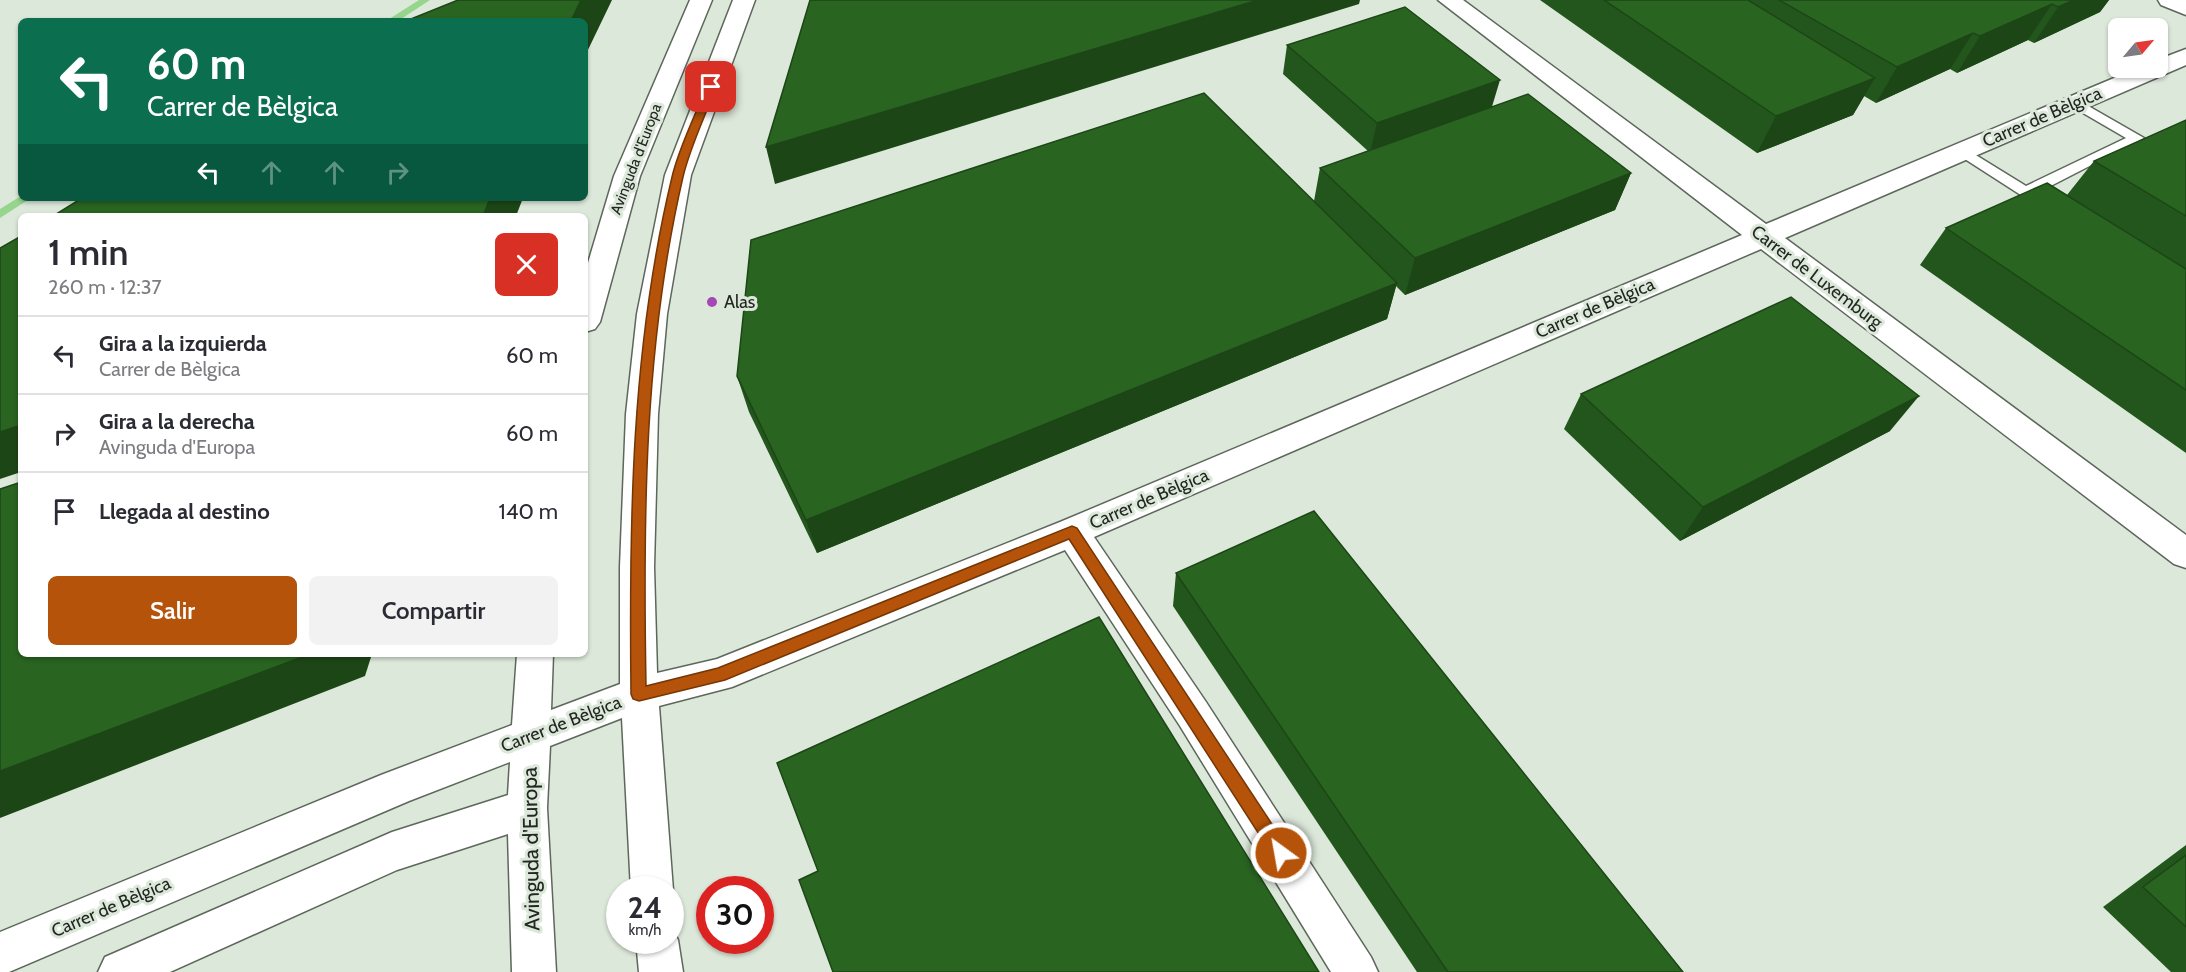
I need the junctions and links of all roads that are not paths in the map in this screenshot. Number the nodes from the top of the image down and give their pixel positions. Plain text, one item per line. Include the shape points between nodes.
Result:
1 (701, 0) edge
2 (744, 0) edge
3 (1449, 0) edge
4 (2169, 0) edge
5 (2186, 8) edge
6 (2186, 56) edge
7 (2076, 103) junction
8 (1961, 152) junction
9 (2026, 192) junction
10 (2056, 211) edge
11 (1763, 236) junction
12 (588, 312) edge
13 (1072, 532) junction
14 (2186, 554) edge
15 (535, 657) edge
16 (639, 694) junction
17 (530, 735) junction
18 (527, 808) junction
19 (651, 876) edge
20 (0, 954) edge
21 (659, 954) edge
22 (120, 972) edge
23 (534, 972) edge
24 (661, 972) edge
25 (1356, 972) edge

1 - 12 street, Avinguda d'Europa via 627,176
2 - 16 street via 678,175 652,314 642,414 637,543
3 - 11 street, Carrer de Luxemburg
4 - 5 street
6 - 7 street, Carrer de Bèlgica
7 - 8 street, Carrer de Bèlgica
7 - 9 lane via 2137,138
8 - 9 lane
8 - 11 street, Carrer de Bèlgica
9 - 10 lane
11 - 13 street, Carrer de Bèlgica
11 - 14 street, Carrer de Luxemburg
13 - 16 street, Carrer de Bèlgica via 719,675
13 - 25 street
15 - 17 street, Avinguda d'Europa
16 - 17 street, Carrer de Bèlgica
16 - 19 street
17 - 18 street, Avinguda d'Europa
17 - 20 street, Carrer de Bèlgica
18 - 22 street via 392,852
18 - 23 street, Avinguda d'Europa
21 - 24 street

